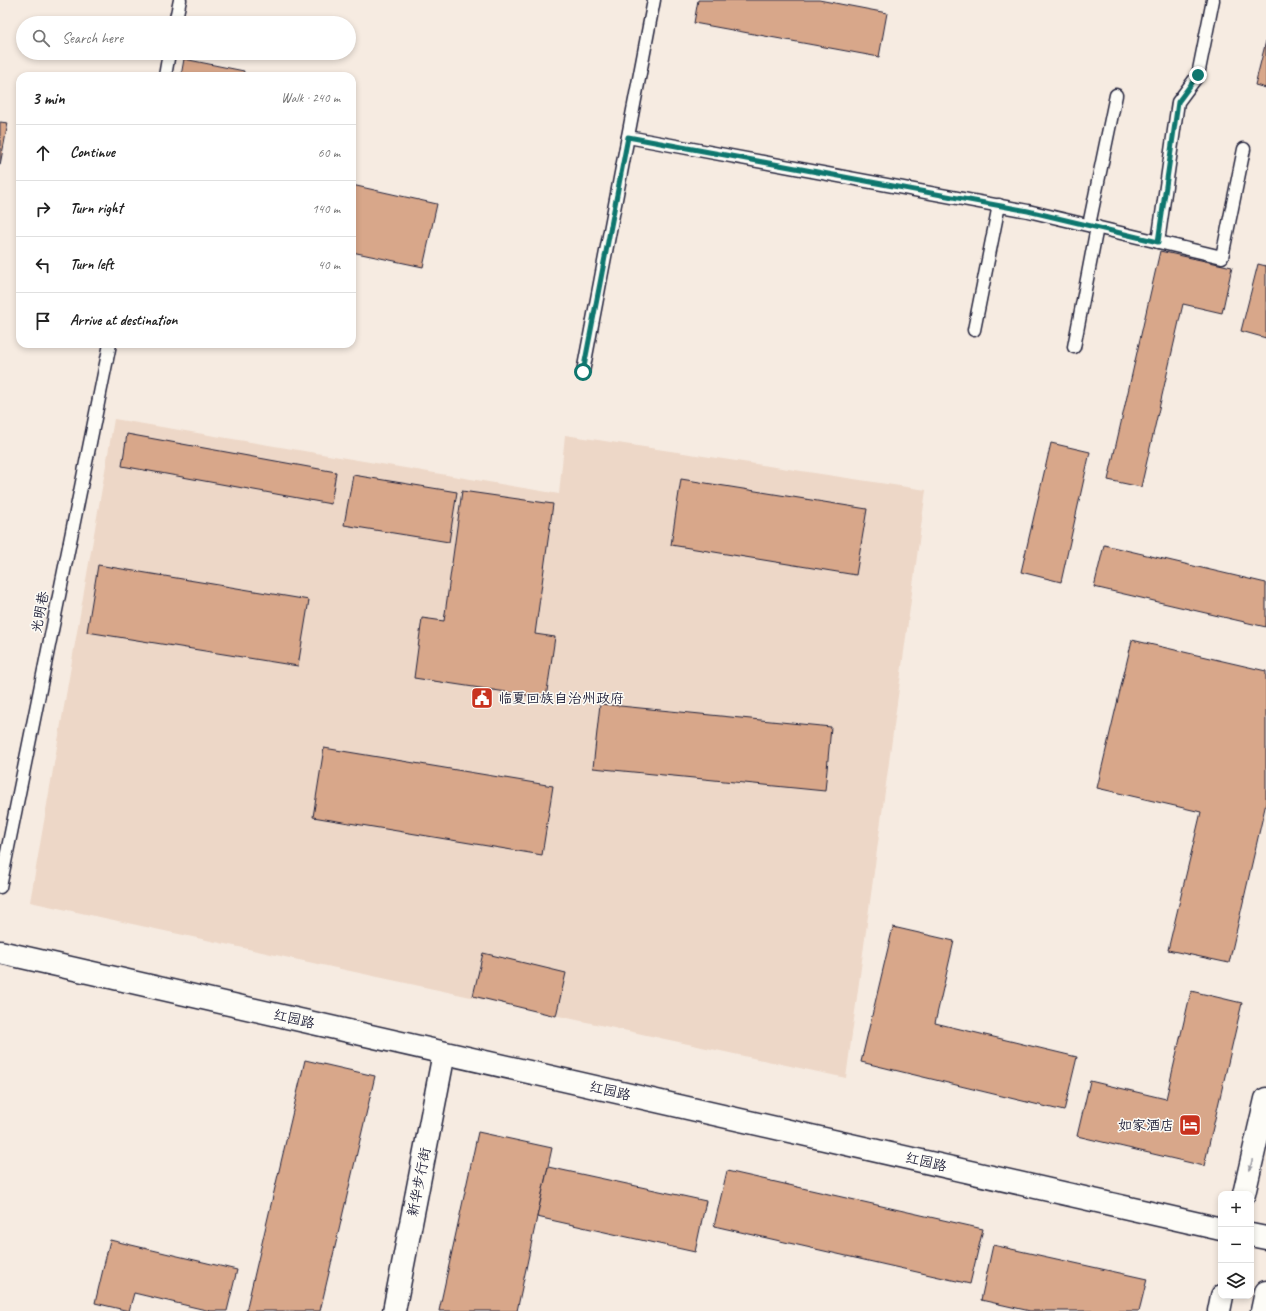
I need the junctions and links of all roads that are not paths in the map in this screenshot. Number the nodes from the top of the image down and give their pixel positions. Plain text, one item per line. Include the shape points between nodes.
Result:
1 (180, 0) edge
2 (654, 0) edge
3 (1213, 0) edge
4 (177, 16) edge
5 (167, 60) edge
6 (165, 72) edge
7 (1116, 95) dead end
8 (628, 137) junction
9 (1244, 149) dead end
10 (999, 205) junction
11 (1093, 226) junction
12 (1158, 242) junction
13 (974, 330) dead end
14 (1074, 347) dead end
15 (109, 348) edge
16 (583, 372) dead end
17 (0, 887) edge
18 (0, 952) edge
19 (444, 1053) junction
20 (1266, 1099) edge
21 (1245, 1191) edge
22 (1218, 1228) edge
23 (1254, 1236) edge
24 (1266, 1238) edge
25 (1266, 1292) edge
26 (1221, 1299) edge
27 (394, 1311) edge
28 (1219, 1311) edge
29 (1262, 1311) edge

1 - 4 lane
2 - 8 lane
3 - 12 lane via 1198,75 1178,102
5 - 6 lane
7 - 11 lane
8 - 10 lane
8 - 16 lane
9 - 12 lane via 1222,257
10 - 11 lane
10 - 13 lane
11 - 12 lane
11 - 14 lane
15 - 17 lane, 光明巷
18 - 19 main road, 红园路
19 - 22 main road, 红园路
19 - 27 main road, 新华步行街
20 -> 21 main road
23 - 24 main road
25 - 29 main road
26 - 28 main road

